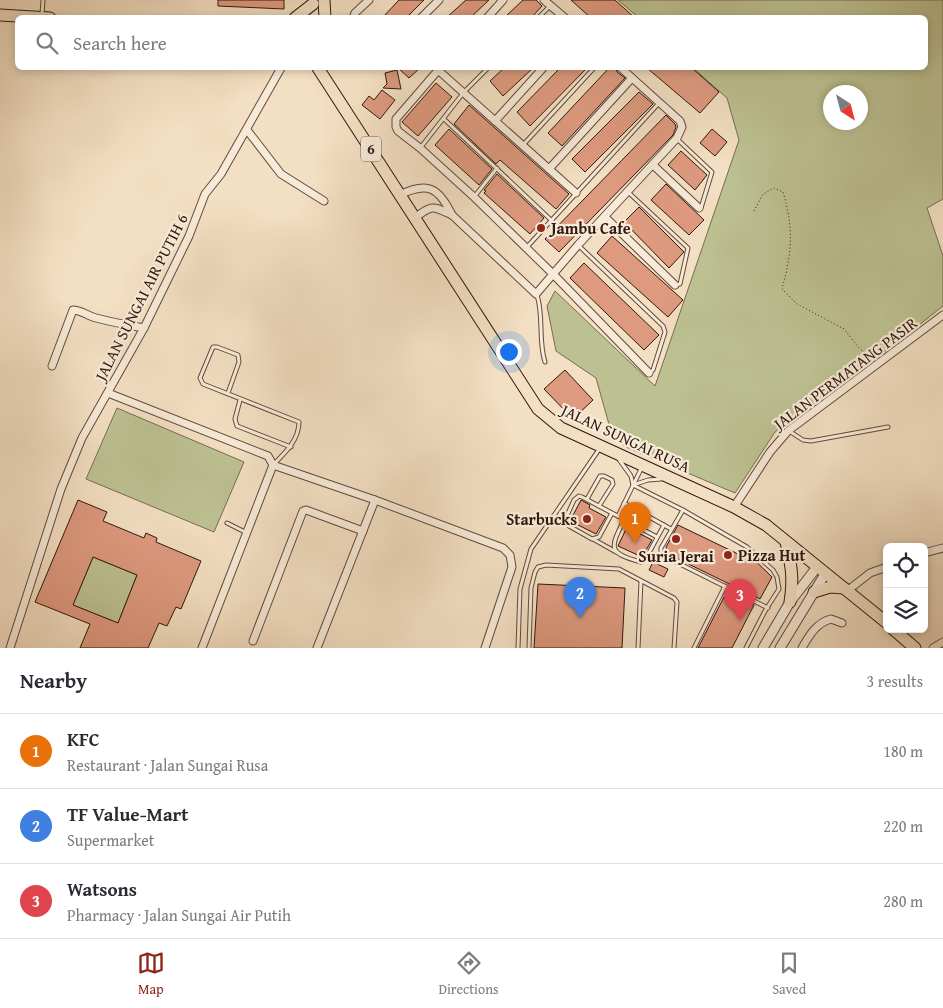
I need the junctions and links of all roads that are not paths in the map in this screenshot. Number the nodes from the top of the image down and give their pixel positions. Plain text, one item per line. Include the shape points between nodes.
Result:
1 (43, 0) edge
2 (369, 0) edge
3 (439, 0) edge
4 (503, 0) edge
5 (544, 0) edge
6 (318, 2) edge
7 (550, 5) junction
8 (0, 15) edge
9 (42, 15) edge
10 (299, 15) edge
11 (323, 15) edge
12 (354, 15) edge
13 (423, 15) edge
14 (490, 15) edge
15 (541, 15) edge
16 (562, 15) edge
17 (15, 16) edge
18 (280, 70) edge
19 (319, 70) edge
20 (326, 70) edge
21 (437, 70) edge
22 (441, 70) edge
23 (486, 70) edge
24 (541, 70) edge
25 (592, 70) edge
26 (624, 70) edge
27 (632, 78) junction
28 (326, 80) junction
29 (464, 92) junction
30 (660, 102) junction
31 (444, 119) junction
32 (495, 121) junction
33 (247, 130) junction
34 (677, 138) junction
35 (523, 145) junction
36 (420, 148) junction
37 (652, 165) junction
38 (498, 168) junction
39 (549, 169) junction
40 (628, 192) junction
41 (576, 193) junction
42 (400, 194) junction
43 (474, 197) junction
44 (324, 201) dead end
45 (699, 208) joint
46 (452, 214) junction
47 (605, 217) junction
48 (415, 218) junction
49 (551, 220) junction
50 (578, 245) junction
51 (526, 248) junction
52 (553, 274) junction
53 (675, 285) joint
54 (536, 294) junction
55 (943, 315) edge
56 (144, 328) junction
57 (545, 362) dead end
58 (52, 366) dead end
59 (649, 373) joint
60 (108, 393) junction
61 (228, 394) junction
62 (240, 400) junction
63 (888, 427) dead end
64 (788, 431) junction
65 (291, 447) junction
66 (606, 448) junction
67 (643, 464) junction
68 (273, 465) junction
69 (671, 477) junction
70 (633, 485) junction
71 (587, 499) junction
72 (375, 500) junction
73 (624, 503) junction
74 (600, 506) junction
75 (734, 506) junction
76 (683, 510) junction
77 (612, 513) junction
78 (618, 516) junction
79 (624, 520) junction
80 (227, 523) dead end
81 (664, 525) junction
82 (671, 529) junction
83 (362, 531) junction
84 (247, 533) junction
85 (657, 537) junction
86 (592, 539) junction
87 (786, 542) junction
88 (943, 548) edge
89 (617, 552) junction
90 (928, 552) edge
91 (883, 568) edge
92 (821, 570) junction
93 (641, 581) junction
94 (725, 586) junction
95 (845, 590) junction
96 (814, 592) junction
97 (790, 602) junction
98 (768, 608) junction
99 (883, 621) edge
100 (842, 623) dead end
101 (898, 633) edge
102 (253, 641) dead end
103 (943, 642) edge
104 (10, 648) edge
105 (202, 648) edge
106 (317, 648) edge
107 (485, 648) edge
108 (518, 648) edge
109 (529, 648) edge
110 (638, 648) edge
111 (674, 648) edge
112 (694, 648) edge
113 (746, 648) edge
114 (763, 648) edge
115 (780, 648) edge
116 (802, 648) edge
117 (915, 648) edge
118 (933, 648) edge

1 - 9 lane
2 - 12 street
3 - 13 street
4 - 14 street
5 - 7 street
6 - 10 main road
6 - 11 main road
7 - 15 lane
7 - 16 street
8 - 17 main road
18 - 33 street, JALAN SUNGAI AIR PUTIH 6
19 - 28 main road, JALAN SUNGAI RUSA / 6
20 - 28 main road
21 - 36 street via 396,119 398,131
22 - 29 street
23 - 29 lane
24 - 32 street
25 - 35 lane
26 - 27 street
27 - 30 street
27 - 39 street
28 - 42 main road, JALAN SUNGAI RUSA / 6
29 - 31 lane
29 - 32 street
30 - 34 street via 682,124
30 - 41 lane
31 - 36 lane
31 - 38 lane
32 - 35 street
33 - 44 street via 281,174
33 - 56 street, JALAN SUNGAI AIR PUTIH 6 via 222,174 205,194 189,236
34 - 37 street
34 - 45 lane via 712,172
35 - 39 street
36 - 43 street
37 - 40 street
37 - 45 street
38 - 43 lane
38 - 49 lane
39 - 41 street
40 - 47 street
40 - 53 lane via 688,248 680,284
41 - 49 lane
42 - 46 street via 420,187 436,191
42 - 48 main road, JALAN SUNGAI RUSA / 6
43 - 51 street
46 - 48 street via 431,207
46 - 54 street
47 - 50 street
47 - 53 street
48 - 66 main road, JALAN SUNGAI RUSA / 6 via 538,410 561,428
49 - 51 lane
50 - 52 street
50 - 59 lane via 664,326 666,332 653,370
51 - 52 street
52 - 54 street
52 - 59 street
54 - 57 lane
55 - 64 street, JALAN PERMATANG PASIR
56 - 58 street via 73,310
56 - 60 street, JALAN SUNGAI AIR PUTIH 6
60 - 68 street, JALAN SUNGAI AIR PUTIH 6 via 268,456
60 - 104 street via 82,438 61,489
61 - 61 lane via 239,357 213,347 200,380
61 - 62 lane
62 - 65 lane via 235,419 237,426
62 - 65 lane via 297,420 299,428
63 - 64 lane via 811,441
64 - 75 street, JALAN PERMATANG PASIR
65 - 68 lane
66 - 67 main road, JALAN SUNGAI RUSA / 6
66 - 70 lane via 630,474
66 - 108 lane via 531,549 520,589
67 - 69 main road, JALAN SUNGAI RUSA / 6
67 - 70 lane
68 - 72 street, JALAN SUNGAI AIR PUTIH 6
68 - 84 street
69 - 70 lane
69 - 75 main road, JALAN SUNGAI RUSA / 6
70 - 73 lane
70 - 76 lane
71 - 74 lane
71 - 74 lane via 600,476 612,480
71 - 86 lane via 576,498 565,520 569,526
72 - 83 street
72 - 107 street, JALAN SUNGAI AIR PUTIH 6 via 500,546 510,555 512,567
73 - 78 lane
73 - 81 lane
74 - 77 lane
75 - 87 main road, JALAN SUNGAI RUSA / 6 via 766,525
76 - 82 lane
76 - 98 lane via 747,547 773,570 779,589
77 - 78 lane
77 - 86 lane via 599,537
78 - 79 lane
79 - 85 lane
79 - 89 lane via 613,544
80 - 84 lane
81 - 82 lane
81 - 85 lane
82 - 94 lane via 661,553
83 - 102 street via 306,510 303,512
83 - 106 street
84 - 105 street
85 - 89 lane via 641,562
86 - 89 lane
87 - 92 main road, JALAN SUNGAI RUSA / 6
87 - 97 main road via 793,572
88 - 90 street
91 - 95 street
92 - 95 main road, JALAN SUNGAI RUSA / 6
92 - 96 street
92 - 97 street
93 - 109 lane via 619,569 538,567 531,588
93 - 110 lane
93 - 111 lane via 676,600
94 - 98 lane
94 - 112 lane
95 - 96 main road via 830,588
95 - 99 main road, JALAN SUNGAI RUSA / 6
96 - 115 street
97 - 114 street
98 - 113 lane
100 - 116 street via 831,620 820,624
101 - 117 main road
103 - 118 street

